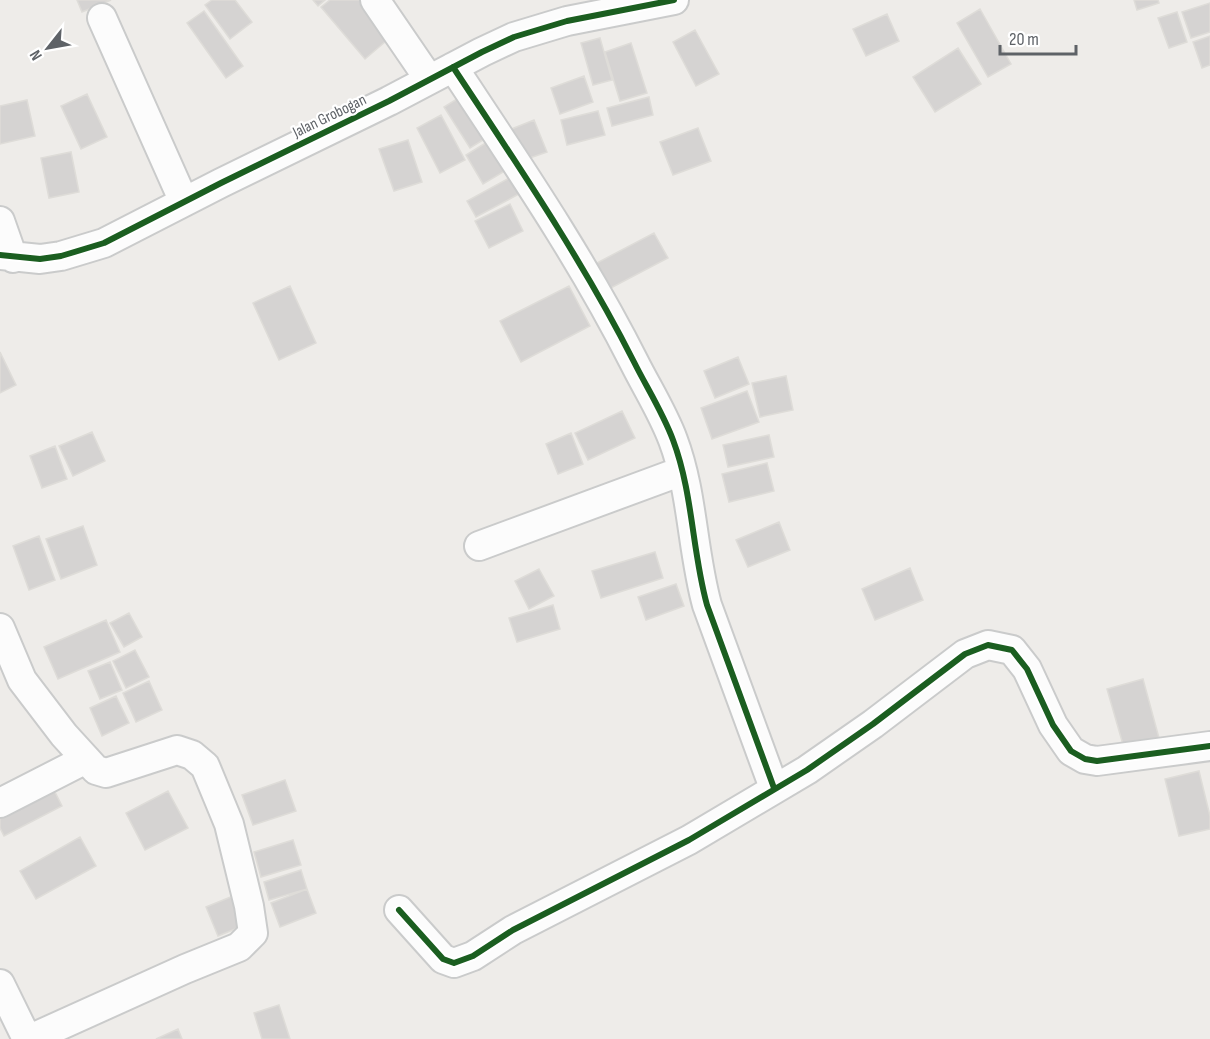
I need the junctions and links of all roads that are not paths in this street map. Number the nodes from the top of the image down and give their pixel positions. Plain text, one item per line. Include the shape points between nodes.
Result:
1 (375, 0) edge
2 (674, 0) edge
3 (102, 18) dead end
4 (441, 73) junction
5 (184, 202) junction
6 (0, 221) edge
7 (7, 256) edge
8 (682, 471) junction
9 (479, 546) dead end
10 (0, 628) edge
11 (1210, 746) edge
12 (86, 759) junction
13 (774, 788) junction
14 (0, 803) edge
15 (399, 910) dead end
16 (0, 984) edge
17 (29, 1039) edge

1 - 4 street
2 - 4 street, Jalan Grobogan via 538,29
3 - 5 street
4 - 5 street, Jalan Grobogan
4 - 8 street via 581,263 659,410
5 - 7 street, Jalan Grobogan via 104,243 40,259
6 - 7 street
8 - 9 street
8 - 13 street via 706,605
10 - 12 street via 22,681
11 - 13 street via 1098,761 1086,759 1071,751 1053,725 1027,669 1012,650 988,645 965,654 807,770
12 - 14 street
12 - 17 street via 96,770 106,773 177,750 192,755 205,766 229,824 253,933 238,946
13 - 15 street via 689,840 454,963 432,949
16 - 17 street

